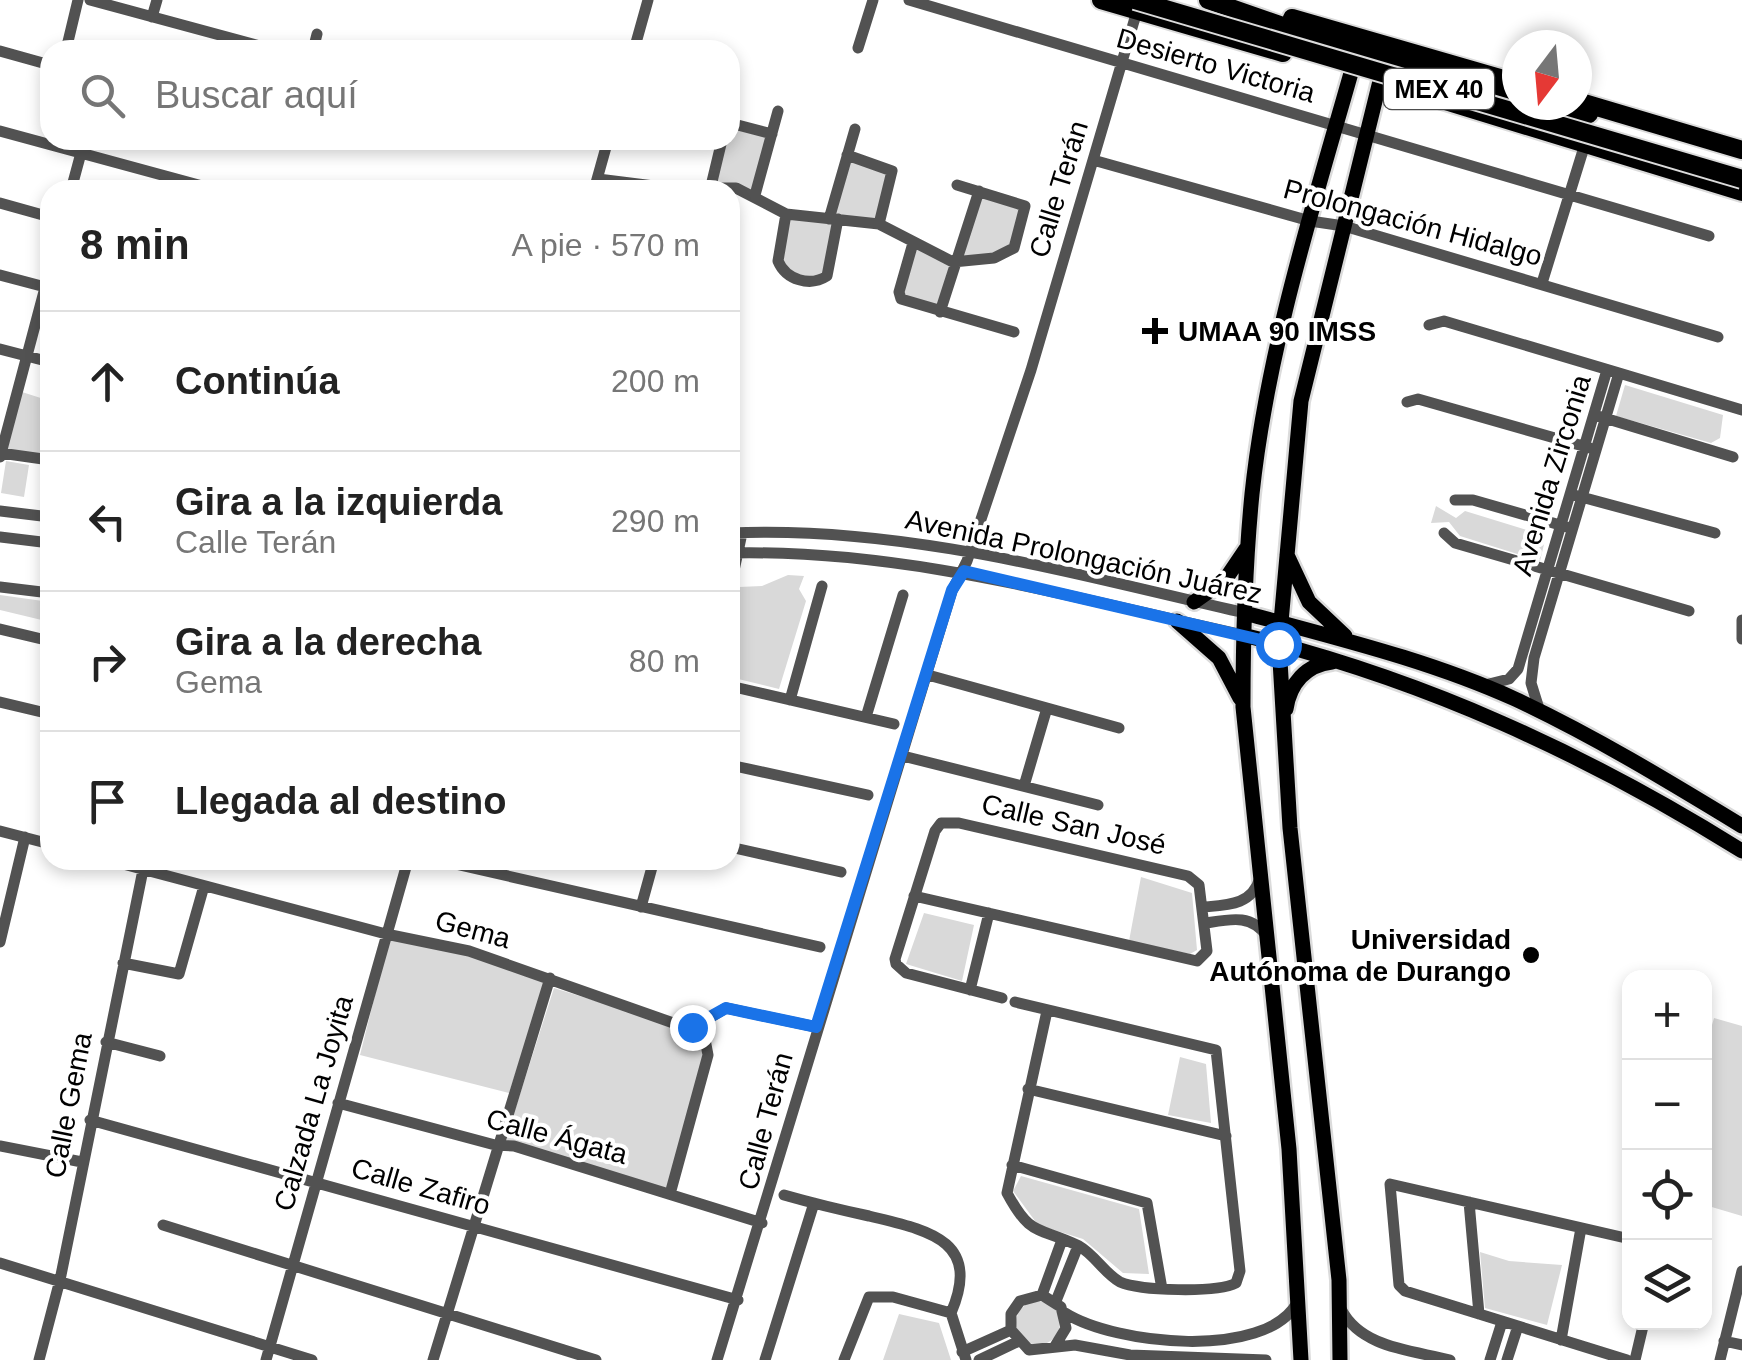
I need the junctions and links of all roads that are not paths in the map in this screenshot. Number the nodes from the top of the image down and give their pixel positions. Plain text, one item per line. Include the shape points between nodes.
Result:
1 (78, 0) edge
2 (90, 0) edge
3 (157, 0) edge
4 (648, 0) edge
5 (873, 0) edge
6 (909, 0) edge
7 (1102, 0) edge
8 (1208, 0) edge
9 (1230, 0) edge
10 (1136, 5) edge
11 (152, 17) junction
12 (317, 34) dead end
13 (68, 40) edge
14 (237, 40) edge
15 (316, 40) edge
16 (637, 40) edge
17 (1322, 40) junction
18 (858, 48) dead end
19 (1355, 49) junction
20 (0, 51) edge
21 (1390, 59) junction
22 (40, 62) edge
23 (1369, 62) junction
24 (1121, 63) junction
25 (1321, 64) junction
26 (1351, 72) junction
27 (1433, 72) junction
28 (1502, 79) edge
29 (1380, 81) junction
30 (1502, 92) edge
31 (1421, 93) junction
32 (1592, 105) edge
33 (778, 111) dead end
34 (1592, 114) edge
35 (740, 126) edge
36 (1336, 126) junction
37 (855, 129) dead end
38 (0, 131) edge
39 (767, 133) junction
40 (1366, 135) junction
41 (1702, 138) junction
42 (40, 142) edge
43 (1585, 144) junction
44 (70, 150) edge
45 (605, 150) edge
46 (720, 150) edge
47 (1742, 150) edge
48 (81, 153) junction
49 (847, 155) junction
50 (1093, 160) junction
51 (1742, 179) edge
52 (74, 180) edge
53 (180, 180) edge
54 (597, 180) edge
55 (713, 180) edge
56 (957, 185) dead end
57 (740, 190) edge
58 (979, 191) junction
59 (1742, 192) edge
60 (1569, 195) junction
61 (755, 196) junction
62 (0, 203) edge
63 (40, 213) edge
64 (786, 214) junction
65 (834, 219) junction
66 (1310, 221) junction
67 (879, 224) junction
68 (1344, 226) junction
69 (1709, 236) dead end
70 (913, 243) junction
71 (953, 262) junction
72 (0, 275) edge
73 (1542, 283) junction
74 (40, 286) edge
75 (940, 312) junction
76 (40, 314) edge
77 (1428, 325) dead end
78 (1014, 332) dead end
79 (1718, 338) dead end
80 (0, 349) edge
81 (27, 356) junction
82 (40, 359) edge
83 (1613, 372) junction
84 (1407, 402) dead end
85 (1742, 410) edge
86 (1600, 417) junction
87 (4, 426) edge
88 (1590, 448) junction
89 (0, 454) edge
90 (1733, 456) dead end
91 (40, 459) edge
92 (1576, 495) junction
93 (1455, 500) dead end
94 (0, 511) edge
95 (40, 516) edge
96 (1567, 527) junction
97 (1444, 533) dead end
98 (1714, 533) dead end
99 (740, 535) edge
100 (0, 537) edge
101 (1250, 541) junction
102 (40, 542) edge
103 (1286, 551) junction
104 (740, 553) edge
105 (970, 553) junction
106 (964, 571) junction
107 (1553, 573) junction
108 (822, 586) dead end
109 (0, 587) edge
110 (40, 592) edge
111 (903, 594) dead end
112 (1194, 602) junction
113 (1689, 611) dead end
114 (1245, 614) junction
115 (1742, 620) edge
116 (1178, 621) junction
117 (1280, 623) junction
118 (0, 629) edge
119 (1243, 635) junction
120 (40, 639) edge
121 (1742, 640) edge
122 (1352, 642) junction
123 (1278, 644) junction
124 (1345, 662) junction
125 (928, 674) junction
126 (1480, 686) junction
127 (740, 688) edge
128 (790, 700) junction
129 (0, 702) edge
130 (1243, 707) junction
131 (1046, 708) junction
132 (40, 712) edge
133 (1540, 712) junction
134 (866, 717) junction
135 (894, 724) dead end
136 (1283, 727) junction
137 (1119, 728) dead end
138 (903, 756) junction
139 (740, 767) edge
140 (1024, 786) junction
141 (868, 795) dead end
142 (1098, 804) dead end
143 (1742, 826) edge
144 (0, 831) edge
145 (25, 837) junction
146 (40, 841) edge
147 (740, 849) edge
148 (1742, 852) edge
149 (143, 870) edge
150 (158, 870) edge
151 (405, 870) edge
152 (482, 870) edge
153 (651, 870) edge
154 (841, 872) dead end
155 (1261, 874) junction
156 (204, 886) junction
157 (914, 896) junction
158 (641, 906) junction
159 (1204, 907) junction
160 (989, 912) junction
161 (1206, 924) junction
162 (386, 934) junction
163 (1266, 936) junction
164 (0, 942) edge
165 (820, 947) dead end
166 (123, 963) junction
167 (550, 978) junction
168 (970, 990) junction
169 (1047, 1011) junction
170 (702, 1024) junction
171 (816, 1027) junction
172 (106, 1042) junction
173 (160, 1056) dead end
174 (1028, 1089) junction
175 (338, 1103) junction
176 (90, 1120) junction
177 (1226, 1136) junction
178 (0, 1146) edge
179 (495, 1146) junction
180 (1323, 1148) junction
181 (1289, 1149) junction
182 (82, 1162) junction
183 (1012, 1165) junction
184 (317, 1183) junction
185 (670, 1194) junction
186 (784, 1195) dead end
187 (1469, 1202) junction
188 (814, 1203) junction
189 (762, 1222) junction
190 (162, 1225) dead end
191 (472, 1227) junction
192 (1581, 1228) junction
193 (1622, 1237) edge
194 (1062, 1240) junction
195 (1078, 1246) junction
196 (0, 1263) edge
197 (294, 1265) junction
198 (1742, 1271) edge
199 (60, 1280) junction
200 (1162, 1288) junction
201 (1042, 1295) junction
202 (738, 1300) junction
203 (1299, 1300) junction
204 (1056, 1301) junction
205 (1339, 1305) junction
206 (446, 1313) junction
207 (951, 1313) junction
208 (1065, 1314) junction
209 (1479, 1314) junction
210 (1502, 1322) junction
211 (1518, 1326) junction
212 (1011, 1330) junction
213 (1641, 1330) edge
214 (1126, 1339) junction
215 (1561, 1340) junction
216 (1724, 1341) junction
217 (1018, 1342) junction
218 (270, 1346) junction
219 (1055, 1346) junction
220 (1742, 1346) edge
221 (964, 1356) edge
222 (1123, 1357) edge
223 (38, 1360) edge
224 (266, 1360) edge
225 (312, 1360) edge
226 (432, 1360) edge
227 (596, 1360) edge
228 (717, 1360) edge
229 (766, 1360) edge
230 (844, 1360) edge
231 (979, 1360) edge
232 (1266, 1360) edge
233 (1301, 1360) edge
234 (1340, 1360) edge
235 (1450, 1360) edge
236 (1490, 1360) edge
237 (1507, 1360) edge
238 (1631, 1360) edge
239 (1720, 1360) edge

1 - 13 street
2 - 11 street
3 - 11 street
4 - 16 street
5 - 18 street
6 - 24 street, Desierto Victoria
7 - 10 highway
8 - 17 highway
9 - 28 highway, MEX 40
10 - 24 street, Calle Terán
10 - 25 highway
10 - 51 highway, MEX 40, bridge
11 - 14 street
12 - 15 street
17 - 19 highway
17 - 25 highway via 1329,53
19 - 21 highway
19 - 23 highway
20 - 22 street
21 - 23 highway
21 - 27 highway
23 - 26 highway
23 - 29 highway
24 - 36 street, Desierto Victoria
24 - 50 street, Calle Terán
25 - 26 highway
26 - 29 highway
26 - 36 main road
27 - 30 highway
27 - 31 highway via 1421,80
29 - 31 highway
29 - 40 main road
31 - 43 highway
32 - 41 highway
33 - 39 street
34 - 41 highway
35 - 39 street
36 - 40 street, Desierto Victoria
36 - 66 main road
37 - 49 street
38 - 42 street
39 - 61 street
40 - 60 street, Desierto Victoria
40 - 68 main road
41 - 47 highway
43 - 59 highway
43 - 60 street
44 - 48 street
45 - 54 street
46 - 55 street
48 - 52 street
48 - 53 street
49 - 65 street
49 - 67 street via 892,171
50 - 66 street, Prolongación Hidalgo
50 - 105 street, Calle Terán
56 - 58 street
57 - 61 street
58 - 71 street via 964,249
58 - 71 street via 1026,208 1019,240 1010,251
60 - 69 street, Desierto Victoria
60 - 73 street
61 - 64 street
62 - 63 street
64 - 65 street
64 - 65 street via 778,261 788,276 807,282 827,276
65 - 67 street
66 - 68 street, Prolongación Hidalgo
66 - 101 main road via 1269,392
67 - 70 street
68 - 73 street, Prolongación Hidalgo
68 - 103 main road via 1301,401
70 - 71 street
70 - 75 street via 898,292 903,301
71 - 75 street
72 - 74 street
73 - 79 street, Prolongación Hidalgo
75 - 78 street
76 - 81 street
77 - 83 street via 1444,321
80 - 81 street
81 - 82 street
81 - 87 street
83 - 85 street
83 - 86 street, Avenida Zirconia
84 - 88 street via 1418,398
86 - 88 street, Avenida Zirconia
86 - 90 street
87 - 89 street
88 - 92 street, Avenida Zirconia
89 - 91 street
92 - 96 street, Avenida Zirconia
92 - 98 street
93 - 96 street
94 - 95 street
96 - 107 street, Avenida Zirconia
97 - 107 street via 1455,543
99 - 105 street, Avenida Prolongación Juárez via 897,542
100 - 102 street
101 - 112 main road via 1233,572
101 - 114 main road
103 - 117 main road
103 - 122 main road via 1309,602
104 - 106 street, Avenida Prolongación Juárez
105 - 106 street, Calle Terán
105 - 112 street, Avenida Prolongación Juárez
106 - 116 street, Avenida Prolongación Juárez
106 - 125 street, Calle Terán via 952,590
107 - 113 street
107 - 126 street, Avenida Zirconia via 1518,669 1502,682
107 - 133 street, Avenida Zirconia via 1531,672
108 - 128 street
109 - 110 street
111 - 134 street
112 - 114 street, Avenida Prolongación Juárez
114 - 117 main road, Avenida Prolongación Juárez
114 - 119 main road
115 - 121 street
116 - 119 street, Avenida Prolongación Juárez
116 - 130 main road via 1218,658
117 - 122 main road, Avenida Prolongación Juárez
117 - 123 main road
118 - 120 street
119 - 123 main road, Avenida Prolongación Juárez
119 - 130 main road
122 - 126 main road, Avenida Prolongación Juárez
123 - 124 main road, Avenida Prolongación Juárez
123 - 136 main road
124 - 136 main road via 1320,664 1297,680
124 - 148 main road, Avenida Prolongación Juárez via 1566,750
125 - 131 street
125 - 138 street, Calle Terán
126 - 133 main road, Avenida Prolongación Juárez
127 - 128 street
128 - 134 street
129 - 132 street
130 - 155 main road
131 - 137 street
131 - 140 street
133 - 143 main road, Avenida Prolongación Juárez
134 - 135 street
136 - 180 main road
138 - 140 street, Calle San José
138 - 171 street, Calle Terán
139 - 141 street
140 - 142 street, Calle San José
144 - 145 street
145 - 146 street
145 - 164 street
147 - 154 street
149 - 166 street, Calle Gema
150 - 156 street, Gema
151 - 162 street, Calzada La Joyita
152 - 158 street
153 - 158 street
155 - 159 street via 1251,896
155 - 163 main road
156 - 162 street, Gema
156 - 166 street via 179,974
157 - 159 street, Calle San José via 935,831 948,822 1188,876 1199,885
157 - 160 street
157 - 168 street, Calle San José via 895,958 898,968
158 - 165 street
159 - 161 street
160 - 161 street via 1197,961 1206,950
160 - 168 street
161 - 163 street via 1241,918
162 - 167 street, Gema via 469,951
162 - 175 street, Calzada La Joyita
163 - 181 main road
166 - 172 street, Calle Gema
167 - 170 street, Gema via 679,1025
167 - 179 street
168 - 169 street
169 - 174 street
169 - 177 street via 1216,1050
170 - 171 street, Gema via 726,1008
170 - 185 street via 708,1055
171 - 189 street, Calle Terán
172 - 173 street
172 - 176 street, Calle Gema
174 - 177 street
174 - 183 street
175 - 179 street, Calle Ágata
175 - 184 street, Calzada La Joyita
176 - 182 street, Calle Gema
176 - 184 street, Calle Zafiro
177 - 200 street via 1238,1280 1230,1286
178 - 182 street
179 - 185 street, Calle Ágata via 514,1146
179 - 191 street
180 - 181 main road
180 - 205 main road
181 - 203 main road
182 - 199 street, Calle Gema
183 - 194 street via 1006,1193 1016,1210 1036,1232
183 - 200 street via 1148,1203
184 - 191 street, Calle Zafiro
184 - 197 street, Calzada La Joyita
185 - 189 street, Calle Ágata
186 - 188 street
187 - 192 street
187 - 209 street
187 - 209 street via 1390,1184 1398,1284 1414,1296
188 - 207 street via 934,1232 952,1248 961,1275
188 - 229 street
189 - 202 street, Calle Terán
190 - 197 street
191 - 202 street, Calle Zafiro
191 - 206 street
192 - 193 street
192 - 215 street
194 - 195 street
194 - 201 street
195 - 200 street via 1124,1284
195 - 204 street
196 - 199 street
197 - 206 street
197 - 218 street, Calzada La Joyita
198 - 216 street
199 - 218 street
199 - 223 street, Calle Gema
201 - 204 street
201 - 212 street via 1015,1307
202 - 228 street, Calle Terán
203 - 214 street via 1284,1322 1251,1340
203 - 233 main road
204 - 208 street
205 - 234 main road
205 - 235 street via 1362,1336
206 - 226 street
206 - 227 street
207 - 221 street
207 - 230 street via 868,1297
208 - 214 street
208 - 219 street via 1064,1334
209 - 210 street
210 - 211 street
210 - 236 street
211 - 215 street
211 - 237 street
212 - 217 street
212 - 221 street
213 - 238 street
214 - 222 street
215 - 238 street
216 - 220 street
216 - 239 street
217 - 219 street via 1036,1351
217 - 231 street
218 - 224 street, Calzada La Joyita
218 - 225 street
219 - 222 street
222 - 232 street

